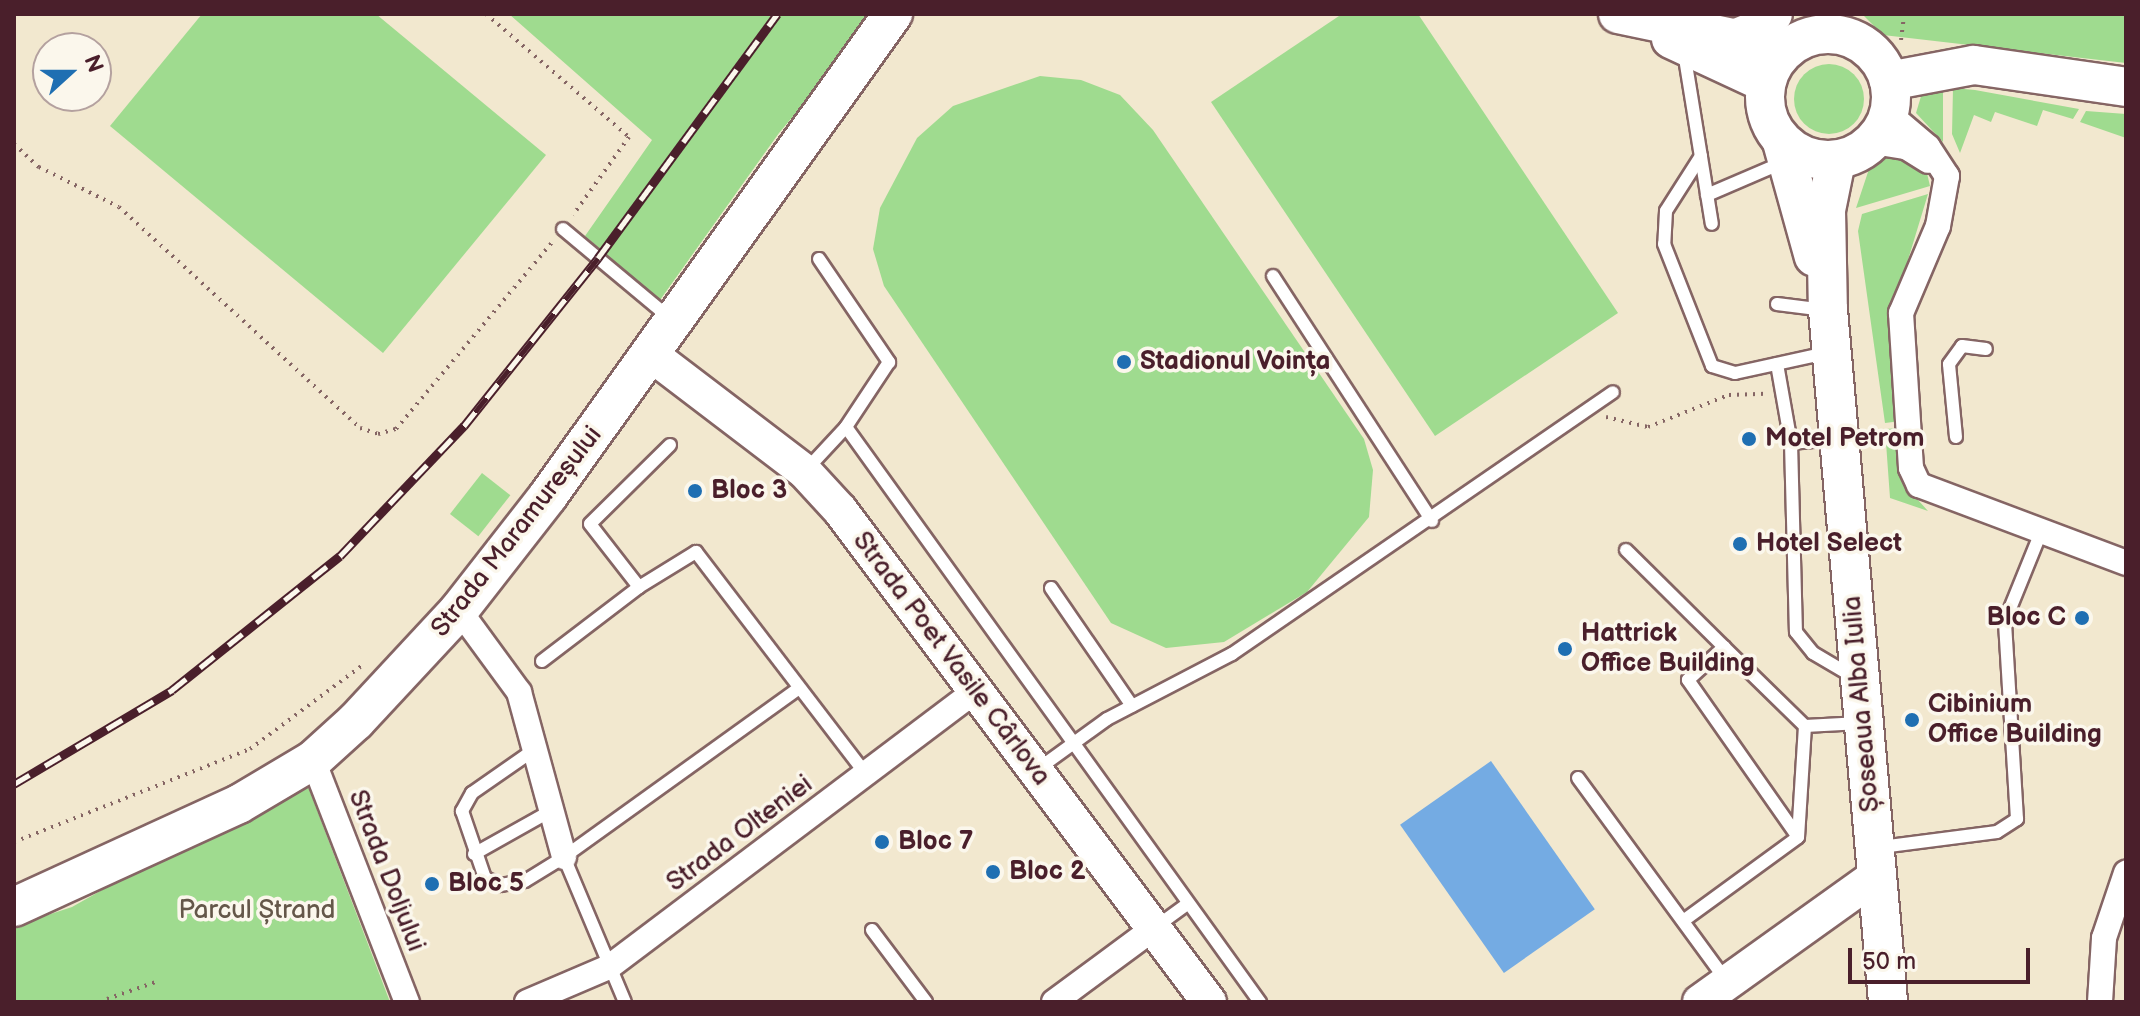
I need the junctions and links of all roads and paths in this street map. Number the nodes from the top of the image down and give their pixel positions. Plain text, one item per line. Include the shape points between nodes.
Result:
1 (486, 14) edge
2 (893, 14) edge
3 (1618, 14) edge
4 (1904, 14) edge
5 (1836, 25) edge
6 (1785, 31) edge
7 (1670, 38) junction
8 (1901, 40) dead end
9 (1766, 83) junction
10 (2126, 87) edge
11 (1883, 112) junction
12 (14, 144) edge
13 (1784, 151) junction
14 (1701, 156) junction
15 (1836, 161) junction
16 (1707, 195) junction
17 (1712, 224) dead end
18 (563, 229) junction
19 (819, 259) dead end
20 (1273, 276) dead end
21 (1777, 304) dead end
22 (1828, 310) junction
23 (675, 323) junction
24 (1986, 349) dead end
25 (1833, 352) junction
26 (653, 356) junction
27 (1777, 364) junction
28 (1613, 392) dead end
29 (1783, 398) junction
30 (1586, 412) junction
31 (846, 427) junction
32 (1956, 437) dead end
33 (1840, 439) junction
34 (1791, 443) junction
35 (670, 445) dead end
36 (805, 472) junction
37 (1432, 521) junction
38 (2040, 535) junction
39 (1626, 550) dead end
40 (2126, 563) edge
41 (639, 587) junction
42 (1051, 588) dead end
43 (459, 610) junction
44 (1724, 647) junction
45 (373, 656) dead end
46 (542, 661) dead end
47 (1859, 680) junction
48 (799, 688) junction
49 (975, 691) junction
50 (1132, 706) junction
51 (1862, 723) junction
52 (1805, 726) junction
53 (1074, 743) junction
54 (531, 752) junction
55 (313, 760) junction
56 (1036, 771) junction
57 (866, 774) junction
58 (1578, 778) dead end
59 (547, 813) junction
60 (1798, 837) junction
61 (14, 842) edge
62 (474, 854) junction
63 (564, 857) junction
64 (1875, 862) junction
65 (2126, 873) edge
66 (1187, 904) junction
67 (14, 907) edge
68 (1683, 921) junction
69 (1154, 928) junction
70 (872, 930) dead end
71 (609, 967) junction
72 (156, 982) dead end
73 (1728, 982) junction
74 (107, 999) dead end
75 (407, 1002) edge
76 (527, 1002) edge
77 (625, 1002) edge
78 (926, 1002) edge
79 (1054, 1002) edge
80 (1209, 1002) edge
81 (1260, 1002) edge
82 (1700, 1002) edge
83 (1888, 1002) edge
84 (2100, 1002) edge

1 - 18 path via 629,137
2 - 23 main road, Strada Maramureșului
3 - 7 main road
4 - 8 path
5 - 6 main road
5 - 11 main road via 1872,53
6 - 7 main road via 1729,41
6 - 9 main road
7 - 9 main road
7 - 14 lane
9 - 13 main road via 1768,119
10 - 11 main road via 1974,65
11 - 15 main road
11 - 38 street via 1943,163 1949,193 1901,313 1911,468 1931,495
12 - 18 path via 39,167 119,207 360,428 378,434 396,429
13 - 15 main road
13 - 16 lane
13 - 22 main road, Șoseaua Alba Iulia
14 - 16 lane
14 - 27 lane via 1666,211 1670,267 1712,366 1735,373
15 - 22 main road, Șoseaua Alba Iulia via 1826,210
16 - 17 lane
18 - 23 lane
19 - 31 lane via 889,362
20 - 37 lane
21 - 22 lane
22 - 25 main road, Șoseaua Alba Iulia
23 - 26 main road, Strada Maramureșului
24 - 32 lane via 1962,346 1949,364
25 - 27 lane
25 - 33 main road, Șoseaua Alba Iulia
26 - 36 street, Strada Poet Vasile Cârlova
26 - 43 main road, Strada Maramureșului
27 - 29 lane
28 - 30 lane
29 - 30 path via 1748,390 1648,427
29 - 34 lane
30 - 37 lane
31 - 36 lane
31 - 53 lane
33 - 34 lane
33 - 47 main road, Șoseaua Alba Iulia
34 - 47 lane via 1796,632 1813,653
35 - 41 lane via 592,515 590,524
36 - 49 street, Strada Poet Vasile Cârlova
37 - 50 lane via 1232,654
38 - 40 street
38 - 64 lane via 2005,621 2017,819 1997,832
39 - 44 lane
41 - 46 lane
41 - 48 lane via 696,552
42 - 50 lane
43 - 54 street via 509,670
43 - 55 main road, Strada Maramureșului
44 - 52 lane
44 - 60 lane via 1688,680
45 - 61 path via 250,749
47 - 51 main road, Șoseaua Alba Iulia
48 - 57 lane
48 - 63 lane
49 - 56 street, Strada Poet Vasile Cârlova
49 - 57 street, Strada Olteniei
50 - 53 lane
51 - 52 lane
51 - 64 main road, Șoseaua Alba Iulia
52 - 60 lane
53 - 56 lane
53 - 66 lane
54 - 59 street
54 - 62 lane via 472,793 462,811
55 - 67 main road, Strada Maramureșului via 130,859
55 - 75 street, Strada Doljului
56 - 69 street, Strada Poet Vasile Cârlova
57 - 71 street, Strada Olteniei
58 - 68 lane
59 - 62 lane
59 - 63 street
60 - 68 lane
62 - 63 lane via 485,878 500,885 525,881
63 - 71 lane
64 - 73 street
64 - 83 main road, Șoseaua Alba Iulia
65 - 84 street via 2104,938
66 - 69 lane
66 - 81 lane
68 - 73 lane
69 - 79 street
69 - 80 street, Strada Poet Vasile Cârlova
70 - 78 lane
71 - 76 street, Strada Olteniei
71 - 77 lane
72 - 74 path
73 - 82 street

